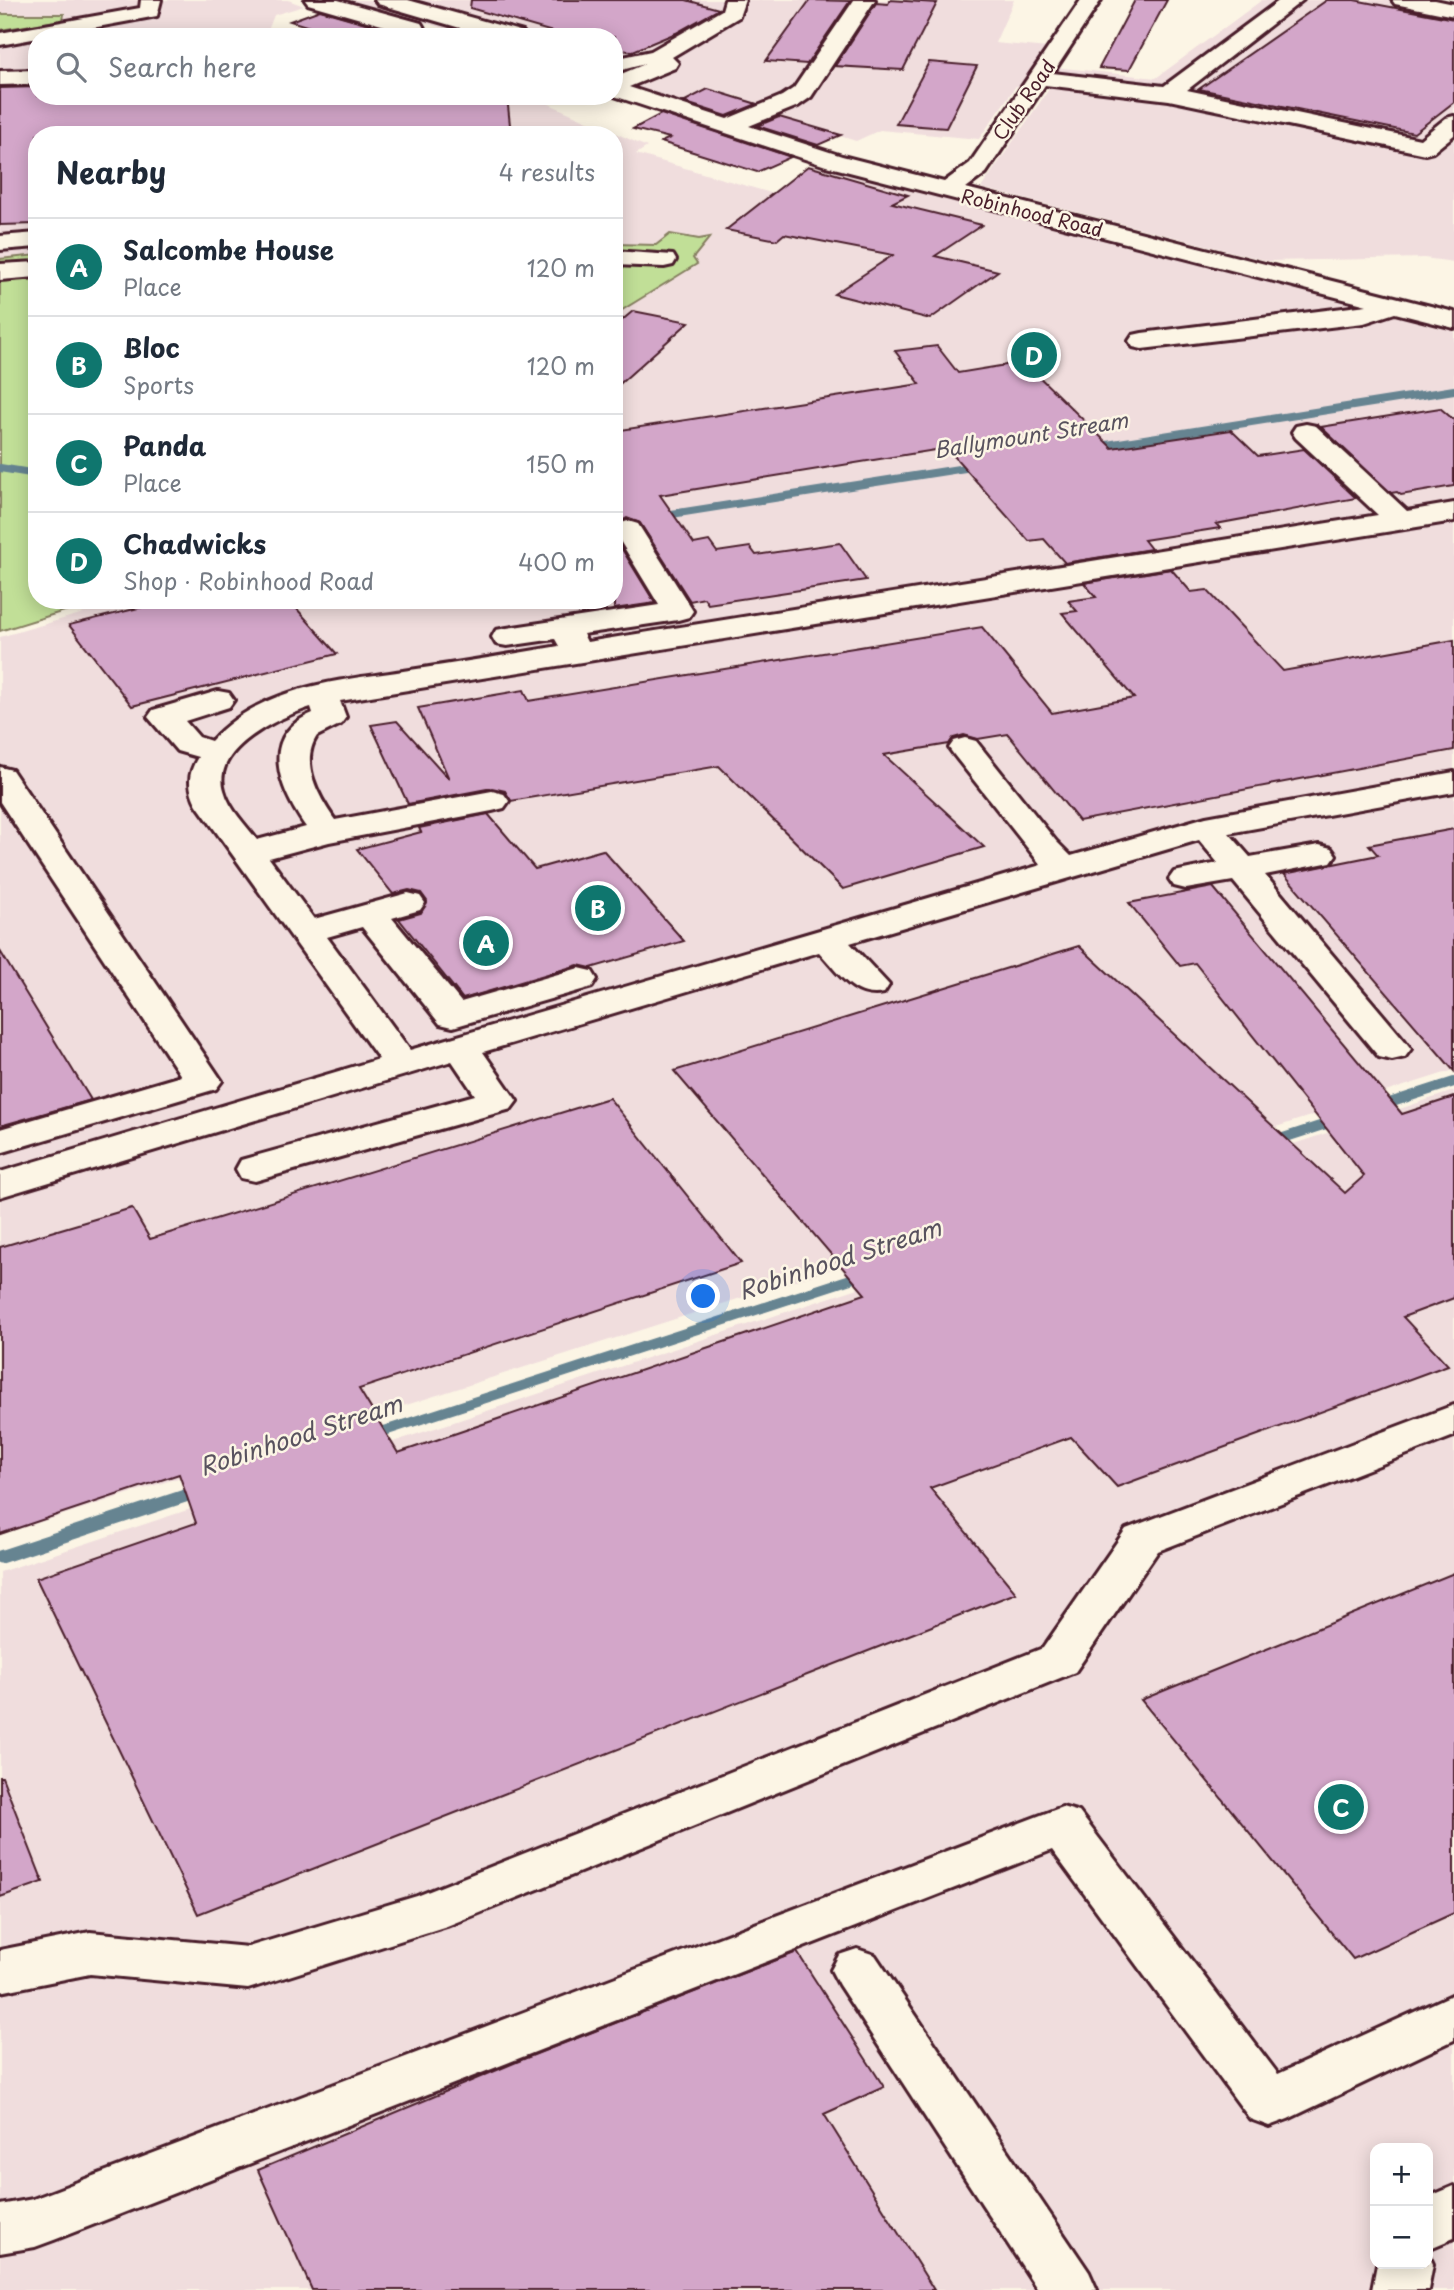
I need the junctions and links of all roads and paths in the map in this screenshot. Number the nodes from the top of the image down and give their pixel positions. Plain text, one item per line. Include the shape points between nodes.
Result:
1 (151, 0) edge
2 (315, 0) edge
3 (385, 0) edge
4 (735, 0) edge
5 (865, 0) edge
6 (1091, 0) edge
7 (1293, 0) edge
8 (1402, 0) edge
9 (1454, 10) edge
10 (64, 28) edge
11 (411, 28) edge
12 (483, 28) edge
13 (28, 35) edge
14 (0, 40) edge
15 (657, 57) junction
16 (623, 60) edge
17 (0, 78) edge
18 (28, 78) edge
19 (1041, 78) junction
20 (623, 83) edge
21 (623, 90) edge
22 (1169, 93) junction
23 (1454, 122) edge
24 (726, 127) junction
25 (947, 191) junction
26 (28, 241) edge
27 (0, 243) edge
28 (623, 258) edge
29 (664, 260) dead end
30 (28, 270) edge
31 (0, 272) edge
32 (1393, 304) junction
33 (1454, 320) edge
34 (1143, 341) dead end
35 (1306, 432) dead end
36 (1454, 512) edge
37 (1401, 520) junction
38 (628, 530) dead end
39 (507, 637) dead end
40 (571, 640) junction
41 (322, 694) junction
42 (218, 700) dead end
43 (965, 748) dead end
44 (217, 753) junction
45 (0, 777) edge
46 (1454, 782) edge
47 (492, 801) dead end
48 (1206, 827) junction
49 (326, 832) junction
50 (248, 853) junction
51 (1319, 855) dead end
52 (1064, 867) junction
53 (1241, 869) junction
54 (1186, 879) dead end
55 (408, 903) dead end
56 (370, 914) junction
57 (306, 932) junction
58 (825, 938) junction
59 (579, 979) dead end
60 (871, 985) dead end
61 (552, 1003) junction
62 (460, 1046) junction
63 (1392, 1049) dead end
64 (401, 1063) junction
65 (0, 1141) edge
66 (256, 1169) dead end
67 (0, 1185) edge
68 (1454, 1420) edge
69 (858, 1970) dead end
70 (0, 1971) edge
71 (1454, 2016) edge
72 (1454, 2210) edge
73 (1433, 2222) edge
74 (0, 2229) edge
75 (1404, 2269) edge
76 (1069, 2290) edge
77 (1400, 2290) edge

1 - 10 street via 150,12
2 - 11 street
3 - 12 street
4 - 15 street via 732,13
5 - 24 street via 803,92
6 - 19 street, Club Road
7 - 22 street
8 - 9 street
13 - 14 street
15 - 16 street
15 - 20 street via 667,63
17 - 18 street
19 - 22 street
19 - 25 street, Club Road via 978,168
21 - 24 street, Robinhood Road
22 - 23 street via 1425,147
24 - 25 street, Robinhood Road
25 - 32 street, Robinhood Road
26 - 27 street
28 - 29 street
30 - 31 street
32 - 33 street, Robinhood Road
32 - 34 street via 1364,315
35 - 37 street
36 - 37 street
37 - 40 street via 1263,554
38 - 40 street via 678,611
39 - 40 street
40 - 41 street
41 - 44 street via 254,720
41 - 49 street via 330,717 306,728 296,745 294,768 309,808
42 - 44 street via 164,717 188,744
43 - 52 street
44 - 50 street via 208,765 206,786
45 - 65 street via 203,1081
46 - 48 street
47 - 49 street
48 - 52 street
48 - 53 street
49 - 50 street
50 - 57 street
51 - 53 street
52 - 58 street
53 - 54 street
53 - 63 street
55 - 56 street
56 - 57 street
56 - 61 street via 453,1016
57 - 64 street
58 - 60 street
58 - 61 street
59 - 61 street
61 - 62 street
62 - 64 street
62 - 66 street via 498,1101
64 - 67 street
68 - 70 street via 1142,1540 1059,1660 429,1912 248,1968 90,1954
69 - 76 street
71 - 74 street via 1269,2103 1062,1826 35,2224
72 - 73 street
75 - 77 street

